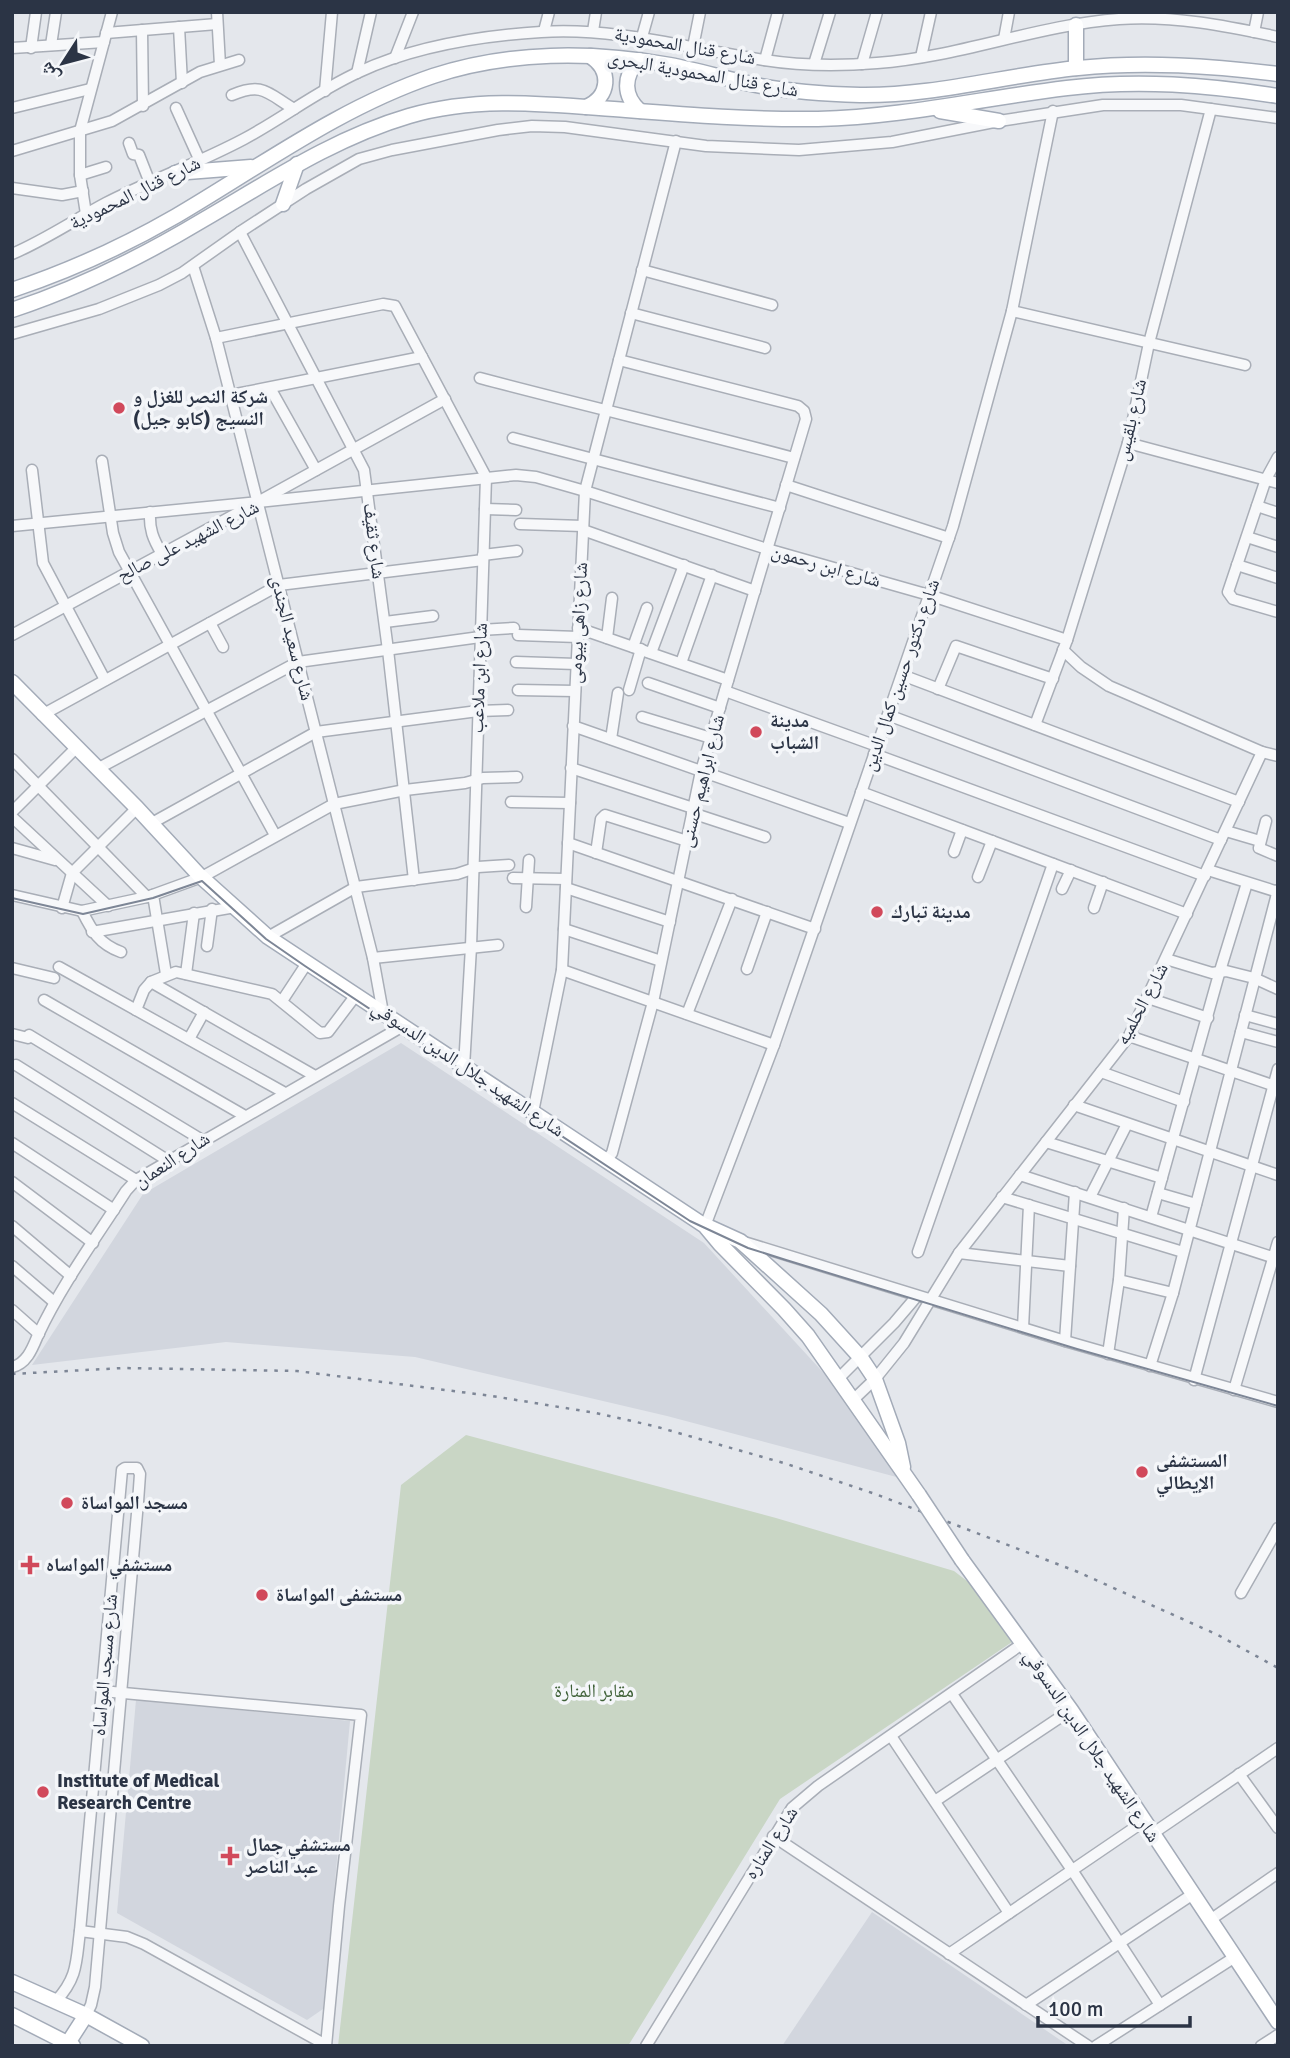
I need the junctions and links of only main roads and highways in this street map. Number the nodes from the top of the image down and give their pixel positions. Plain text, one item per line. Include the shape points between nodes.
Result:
1 (1078, 19) edge
2 (590, 56) junction
3 (639, 60) junction
4 (1076, 68) junction
5 (1278, 74) edge
6 (1278, 96) edge
7 (586, 107) junction
8 (929, 109) junction
9 (640, 111) junction
10 (999, 121) road end
11 (297, 164) junction
12 (256, 167) junction
13 (175, 173) road end
14 (283, 204) road end
15 (12, 290) edge
16 (12, 310) edge
17 (12, 682) edge
18 (705, 1226) junction
19 (904, 1472) junction
20 (12, 1982) edge
21 (12, 2015) edge
22 (86, 2015) junction
23 (1278, 2022) edge
24 (60, 2043) edge
25 (142, 2046) edge

1 - 4 main road
2 - 3 main road, شارع قنال المحمودية البحرى
2 - 7 main road via 602,67 606,83 600,99
2 - 12 main road, شارع قنال المحمودية البحرى via 498,60 432,76 342,115
3 - 4 main road, شارع قنال المحمودية البحرى via 780,89 861,95 932,90
3 - 9 main road via 629,72 626,86
4 - 5 main road, شارع قنال المحمودية البحرى via 1184,65
6 - 8 main road, شارع قنال المحمودية البحرى via 1188,85 1118,84
7 - 9 main road, شارع قنال المحمودية البحرى
7 - 11 main road, شارع قنال المحمودية البحرى via 497,103 433,110 358,134
8 - 9 main road, شارع قنال المحمودية البحرى via 787,119
8 - 10 main road
11 - 14 main road
11 - 16 main road, شارع قنال المحمودية البحرى via 132,260
12 - 13 main road
12 - 15 main road, شارع قنال المحمودية البحرى via 141,235
17 - 18 main road, شارع الشهيد جلال الدين الدسوقي via 202,877 268,937
18 - 19 main road, شارع الشهيد جلال الدين الدسوقي via 784,1309
18 - 19 main road, شارع الشهيد جلال الدين الدسوقي via 740,1241 813,1306 861,1357 875,1379
19 - 23 main road, شارع الشهيد جلال الدين الدسوقي, bridge via 1071,1710
20 - 22 main road
21 - 24 main road
22 - 24 main road
22 - 25 main road

